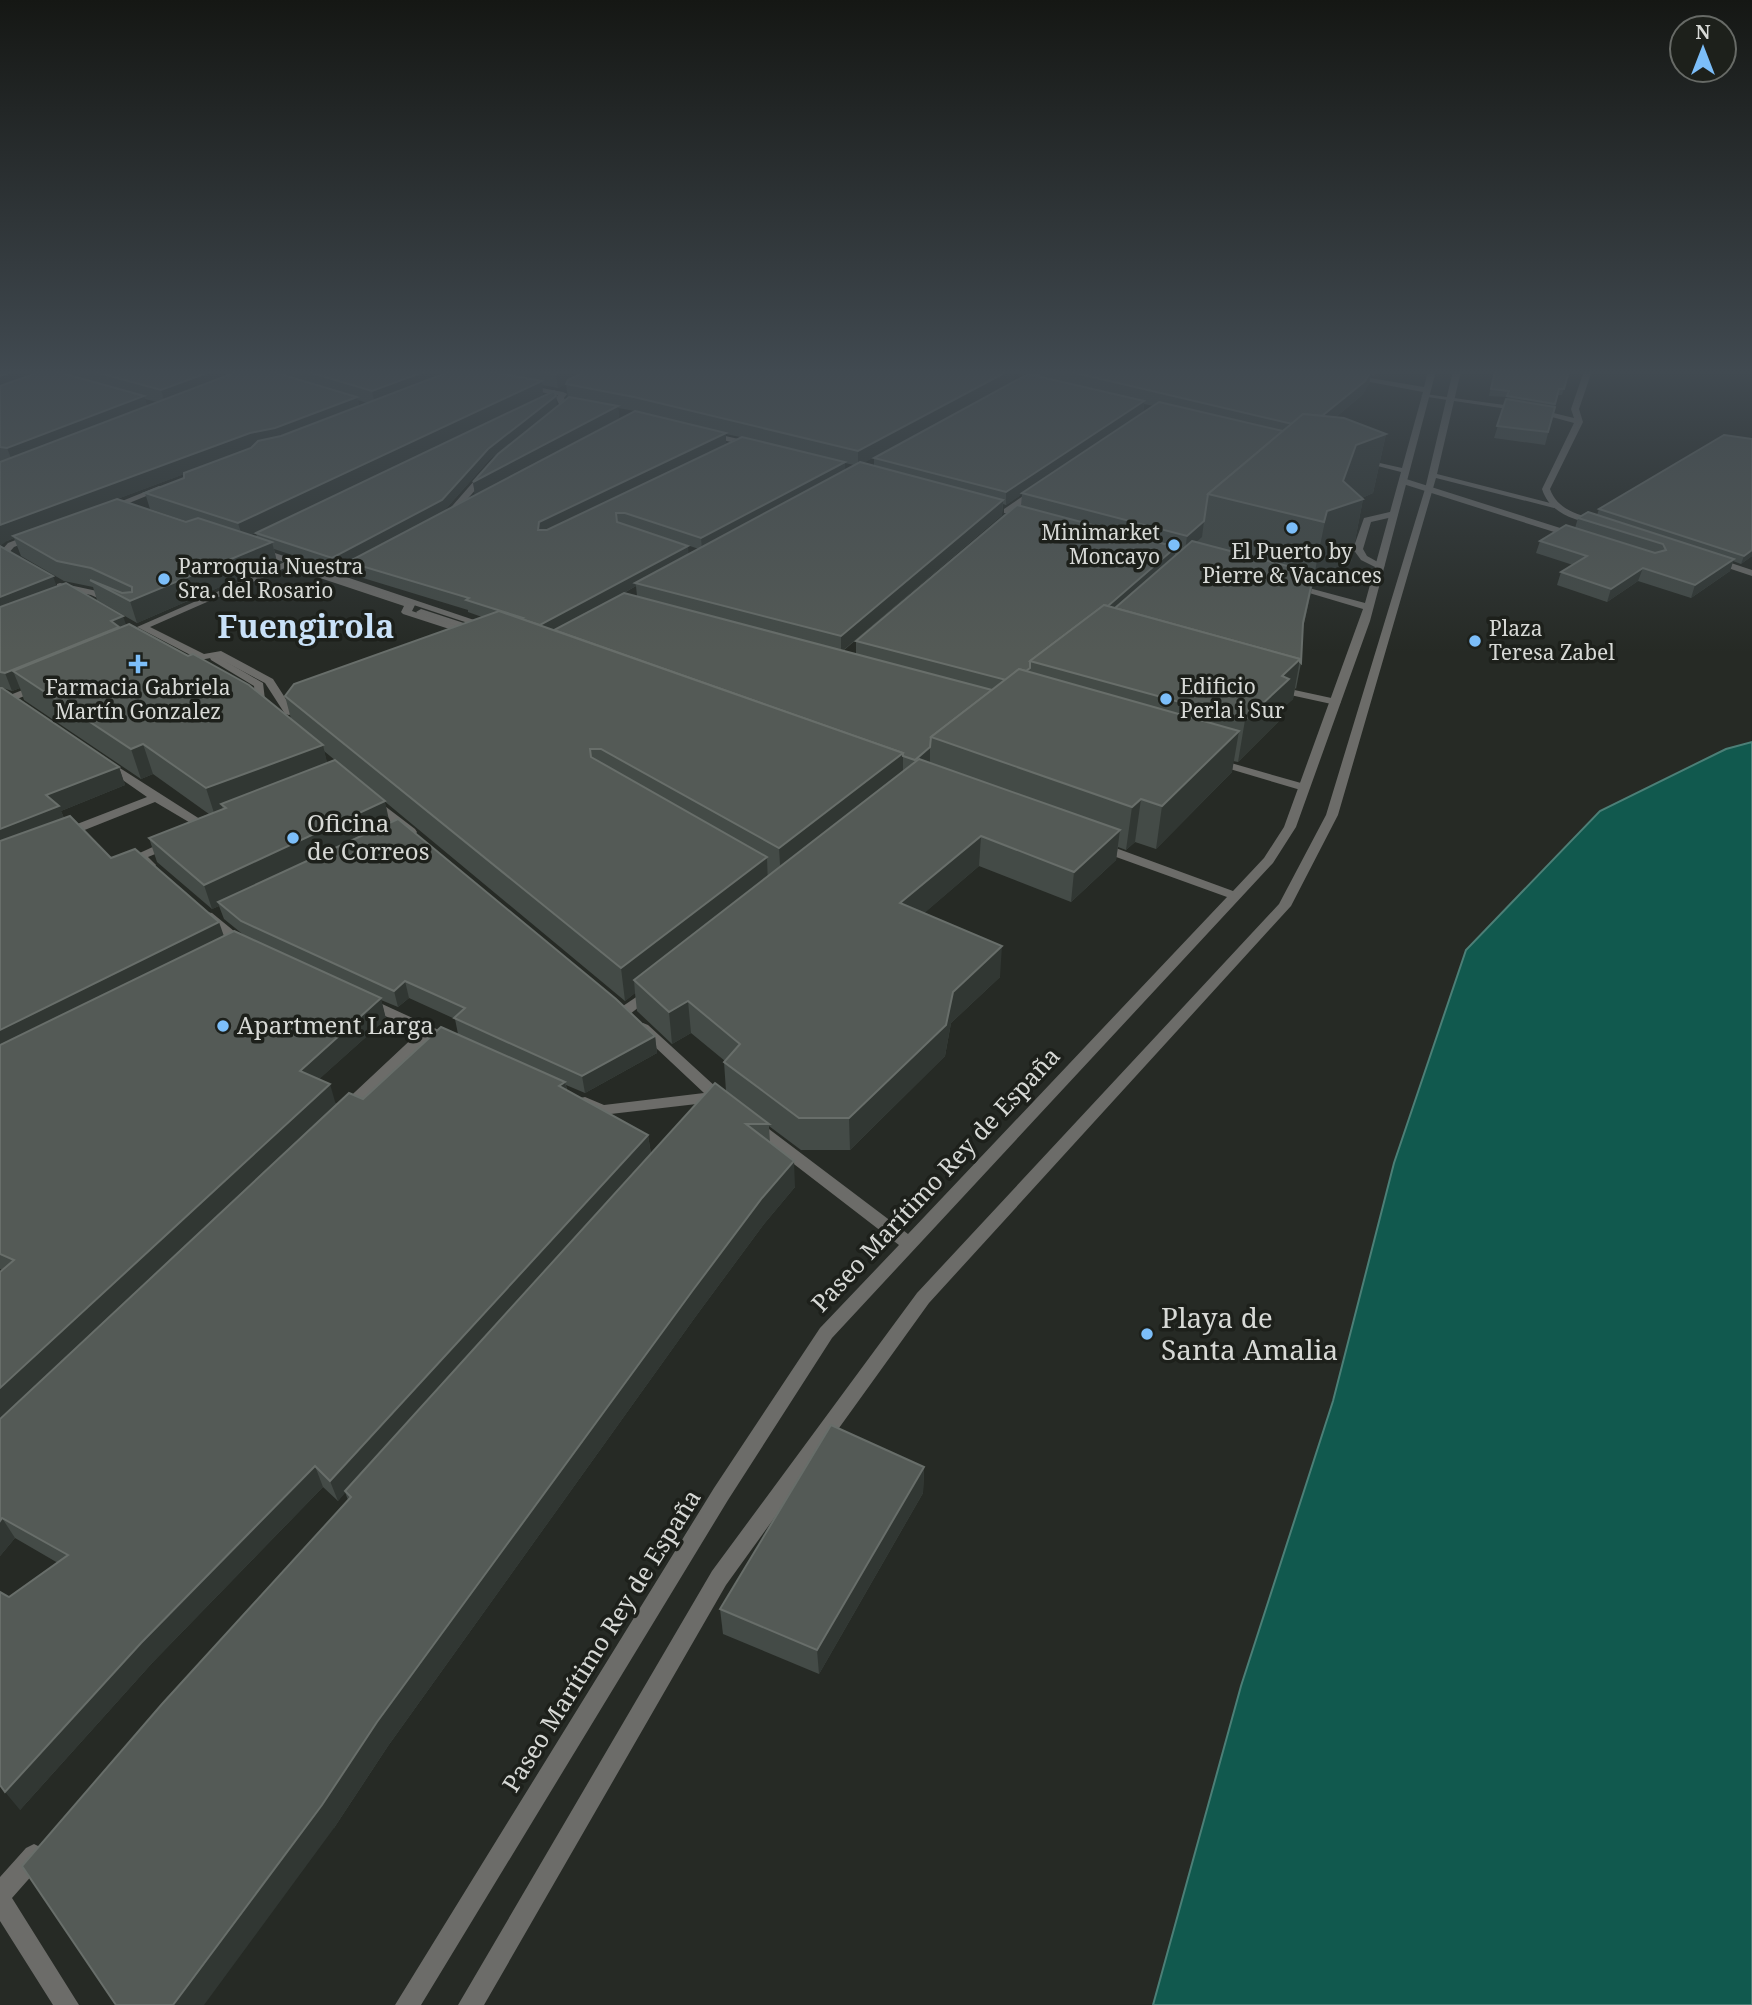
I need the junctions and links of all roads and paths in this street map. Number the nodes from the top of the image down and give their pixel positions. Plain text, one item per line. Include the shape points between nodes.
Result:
1 (494, 465) edge
2 (1371, 465) edge
3 (1408, 465) edge
4 (1435, 465) edge
5 (1558, 465) edge
6 (1405, 476) junction
7 (1051, 480) edge
8 (1431, 482) junction
9 (173, 489) junction
10 (149, 498) dead end
11 (472, 503) edge
12 (1553, 505) junction
13 (994, 507) edge
14 (97, 512) edge
15 (1011, 512) junction
16 (1394, 514) junction
17 (449, 515) junction
18 (111, 518) edge
19 (437, 521) edge
20 (1004, 522) edge
21 (1606, 526) edge
22 (36, 535) edge
23 (1588, 540) edge
24 (39, 546) edge
25 (243, 546) edge
26 (4, 555) edge
27 (1699, 556) edge
28 (1380, 566) junction
29 (346, 570) edge
30 (1752, 573) edge
31 (335, 576) junction
32 (1279, 583) edge
33 (72, 594) junction
34 (60, 599) edge
35 (123, 606) edge
36 (95, 607) edge
37 (1369, 607) junction
38 (421, 612) dead end
39 (489, 626) junction
40 (129, 627) edge
41 (502, 631) edge
42 (156, 638) junction
43 (215, 658) dead end
44 (207, 672) edge
45 (50, 682) edge
46 (1267, 686) edge
47 (0, 691) edge
48 (12, 698) junction
49 (251, 699) edge
50 (1336, 702) junction
51 (0, 703) edge
52 (23, 706) edge
53 (1199, 757) edge
54 (101, 760) edge
55 (1304, 787) junction
56 (363, 793) edge
57 (156, 798) junction
58 (52, 838) edge
59 (1080, 839) edge
60 (425, 844) edge
61 (159, 873) edge
62 (1235, 896) junction
63 (210, 914) edge
64 (240, 947) edge
65 (657, 986) edge
66 (353, 996) edge
67 (428, 1031) junction
68 (466, 1048) edge
69 (716, 1097) junction
70 (577, 1099) edge
71 (698, 1118) edge
72 (329, 1125) edge
73 (908, 1243) junction
74 (47, 1842) edge
75 (0, 1894) edge
76 (0, 1899) edge
77 (67, 2005) edge
78 (407, 2005) edge
79 (470, 2005) edge

1 - 17 street
2 - 6 street
3 - 6 street, Paseo Marítimo Rey de España
4 - 8 street
5 - 12 street via 1546,489
6 - 8 street
6 - 16 street, Paseo Marítimo Rey de España
7 - 15 street
8 - 12 street
8 - 23 street
8 - 79 street via 1332,815 1285,906 923,1298 719,1578
9 - 10 street
9 - 14 street
9 - 18 street
11 - 17 street
12 - 21 street
13 - 15 street
15 - 20 street
16 - 28 street, Paseo Marítimo Rey de España
16 - 28 street via 1367,520 1358,549
17 - 19 street
22 - 26 street via 11,545
24 - 26 street
25 - 31 street
27 - 30 street
28 - 37 street, Paseo Marítimo Rey de España
29 - 31 street
31 - 39 street
32 - 37 street
33 - 34 street
33 - 35 street via 54,583
33 - 36 street
37 - 50 street, Paseo Marítimo Rey de España
38 - 39 street via 469,628
39 - 41 street
40 - 42 street
42 - 42 street via 142,627 287,564 410,605 406,612 487,638 289,712 269,681 217,653 204,658
42 - 44 street
43 - 49 street via 259,685 272,717
45 - 48 street
46 - 50 street
47 - 48 street
48 - 51 street
48 - 52 street
50 - 55 street, Paseo Marítimo Rey de España
53 - 55 street
54 - 57 street
55 - 62 street, Paseo Marítimo Rey de España via 1290,827 1269,860
56 - 60 street via 398,829
57 - 58 street
57 - 61 street via 202,830 139,856
59 - 62 street
62 - 73 street, Paseo Marítimo Rey de España
63 - 64 street
65 - 69 street via 620,1006
66 - 67 street
67 - 68 street
67 - 72 street
69 - 70 street via 602,1110
69 - 71 street
69 - 73 street
73 - 78 street, Paseo Marítimo Rey de España via 818,1345 721,1494
74 - 75 street
76 - 77 street

